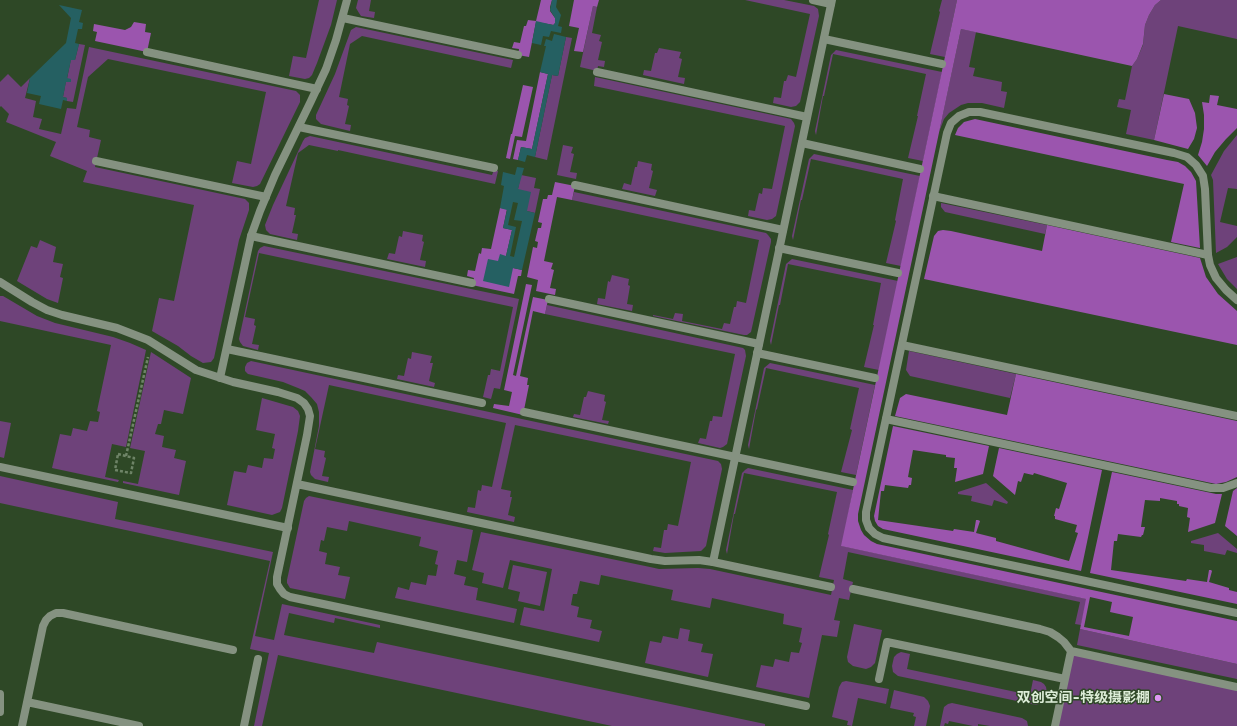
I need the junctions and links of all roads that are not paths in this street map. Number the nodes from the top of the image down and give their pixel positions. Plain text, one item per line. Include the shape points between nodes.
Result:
1 (347, 0) edge
2 (813, 0) edge
3 (832, 2) edge
4 (343, 18) junction
5 (824, 39) junction
6 (146, 52) dead end
7 (518, 55) dead end
8 (942, 64) dead end
9 (596, 72) dead end
10 (317, 89) junction
11 (807, 117) junction
12 (299, 127) junction
13 (802, 144) junction
14 (96, 161) dead end
15 (494, 168) dead end
16 (920, 169) dead end
17 (575, 185) dead end
18 (933, 196) junction
19 (266, 197) junction
20 (783, 230) junction
21 (251, 236) junction
22 (779, 248) junction
23 (1208, 255) junction
24 (898, 273) dead end
25 (0, 282) edge
26 (472, 283) dead end
27 (548, 299) dead end
28 (1237, 300) edge
29 (759, 344) junction
30 (902, 344) junction
31 (226, 349) junction
32 (757, 353) junction
33 (220, 378) junction
34 (876, 378) dead end
35 (482, 403) dead end
36 (524, 412) dead end
37 (1237, 416) edge
38 (886, 419) junction
39 (735, 457) junction
40 (0, 467) edge
41 (853, 482) dead end
42 (1237, 483) edge
43 (297, 484) junction
44 (288, 528) junction
45 (713, 562) junction
46 (831, 587) dead end
47 (854, 589) dead end
48 (1237, 613) edge
49 (233, 650) dead end
50 (1071, 651) junction
51 (258, 659) dead end
52 (879, 679) dead end
53 (1065, 679) junction
54 (1237, 687) edge
55 (0, 694) edge
56 (27, 702) junction
57 (806, 706) dead end
58 (0, 712) edge
59 (22, 726) edge
60 (139, 726) edge
61 (244, 726) edge
62 (1055, 726) edge

1 - 4 street
2 - 3 street
3 - 5 street
4 - 7 street
4 - 10 street
5 - 8 street
5 - 11 street
6 - 10 street
9 - 11 street
10 - 12 street
11 - 13 street
12 - 15 street
12 - 19 street
13 - 16 street
13 - 20 street
14 - 19 street
17 - 20 street
18 - 23 street
18 - 23 street via 947,133 951,123 959,116 969,112 980,112 1058,128 1187,157 1203,176
18 - 30 street
19 - 21 street
20 - 22 street
21 - 26 street
21 - 31 street
22 - 24 street
22 - 29 street
23 - 28 street via 1216,278
25 - 33 street via 47,310 117,328 151,342 196,370
27 - 29 street
29 - 32 street
30 - 37 street
30 - 38 street
31 - 33 street
31 - 35 street
32 - 34 street
32 - 39 street
33 - 43 street via 278,392 304,403 310,416
36 - 39 street
38 - 42 street via 1211,488 1222,488
38 - 48 street via 866,512 866,520 875,534 883,538
39 - 41 street
39 - 45 street
40 - 44 street
43 - 44 street
43 - 45 street via 651,559
44 - 57 street via 277,584 284,594 290,597
45 - 46 street
47 - 50 street via 1040,629 1058,636
49 - 56 street via 56,613 46,620 43,626
50 - 53 street
50 - 54 street
51 - 61 street
52 - 53 street via 887,642
53 - 62 street
55 - 58 street
56 - 59 street
56 - 60 street

